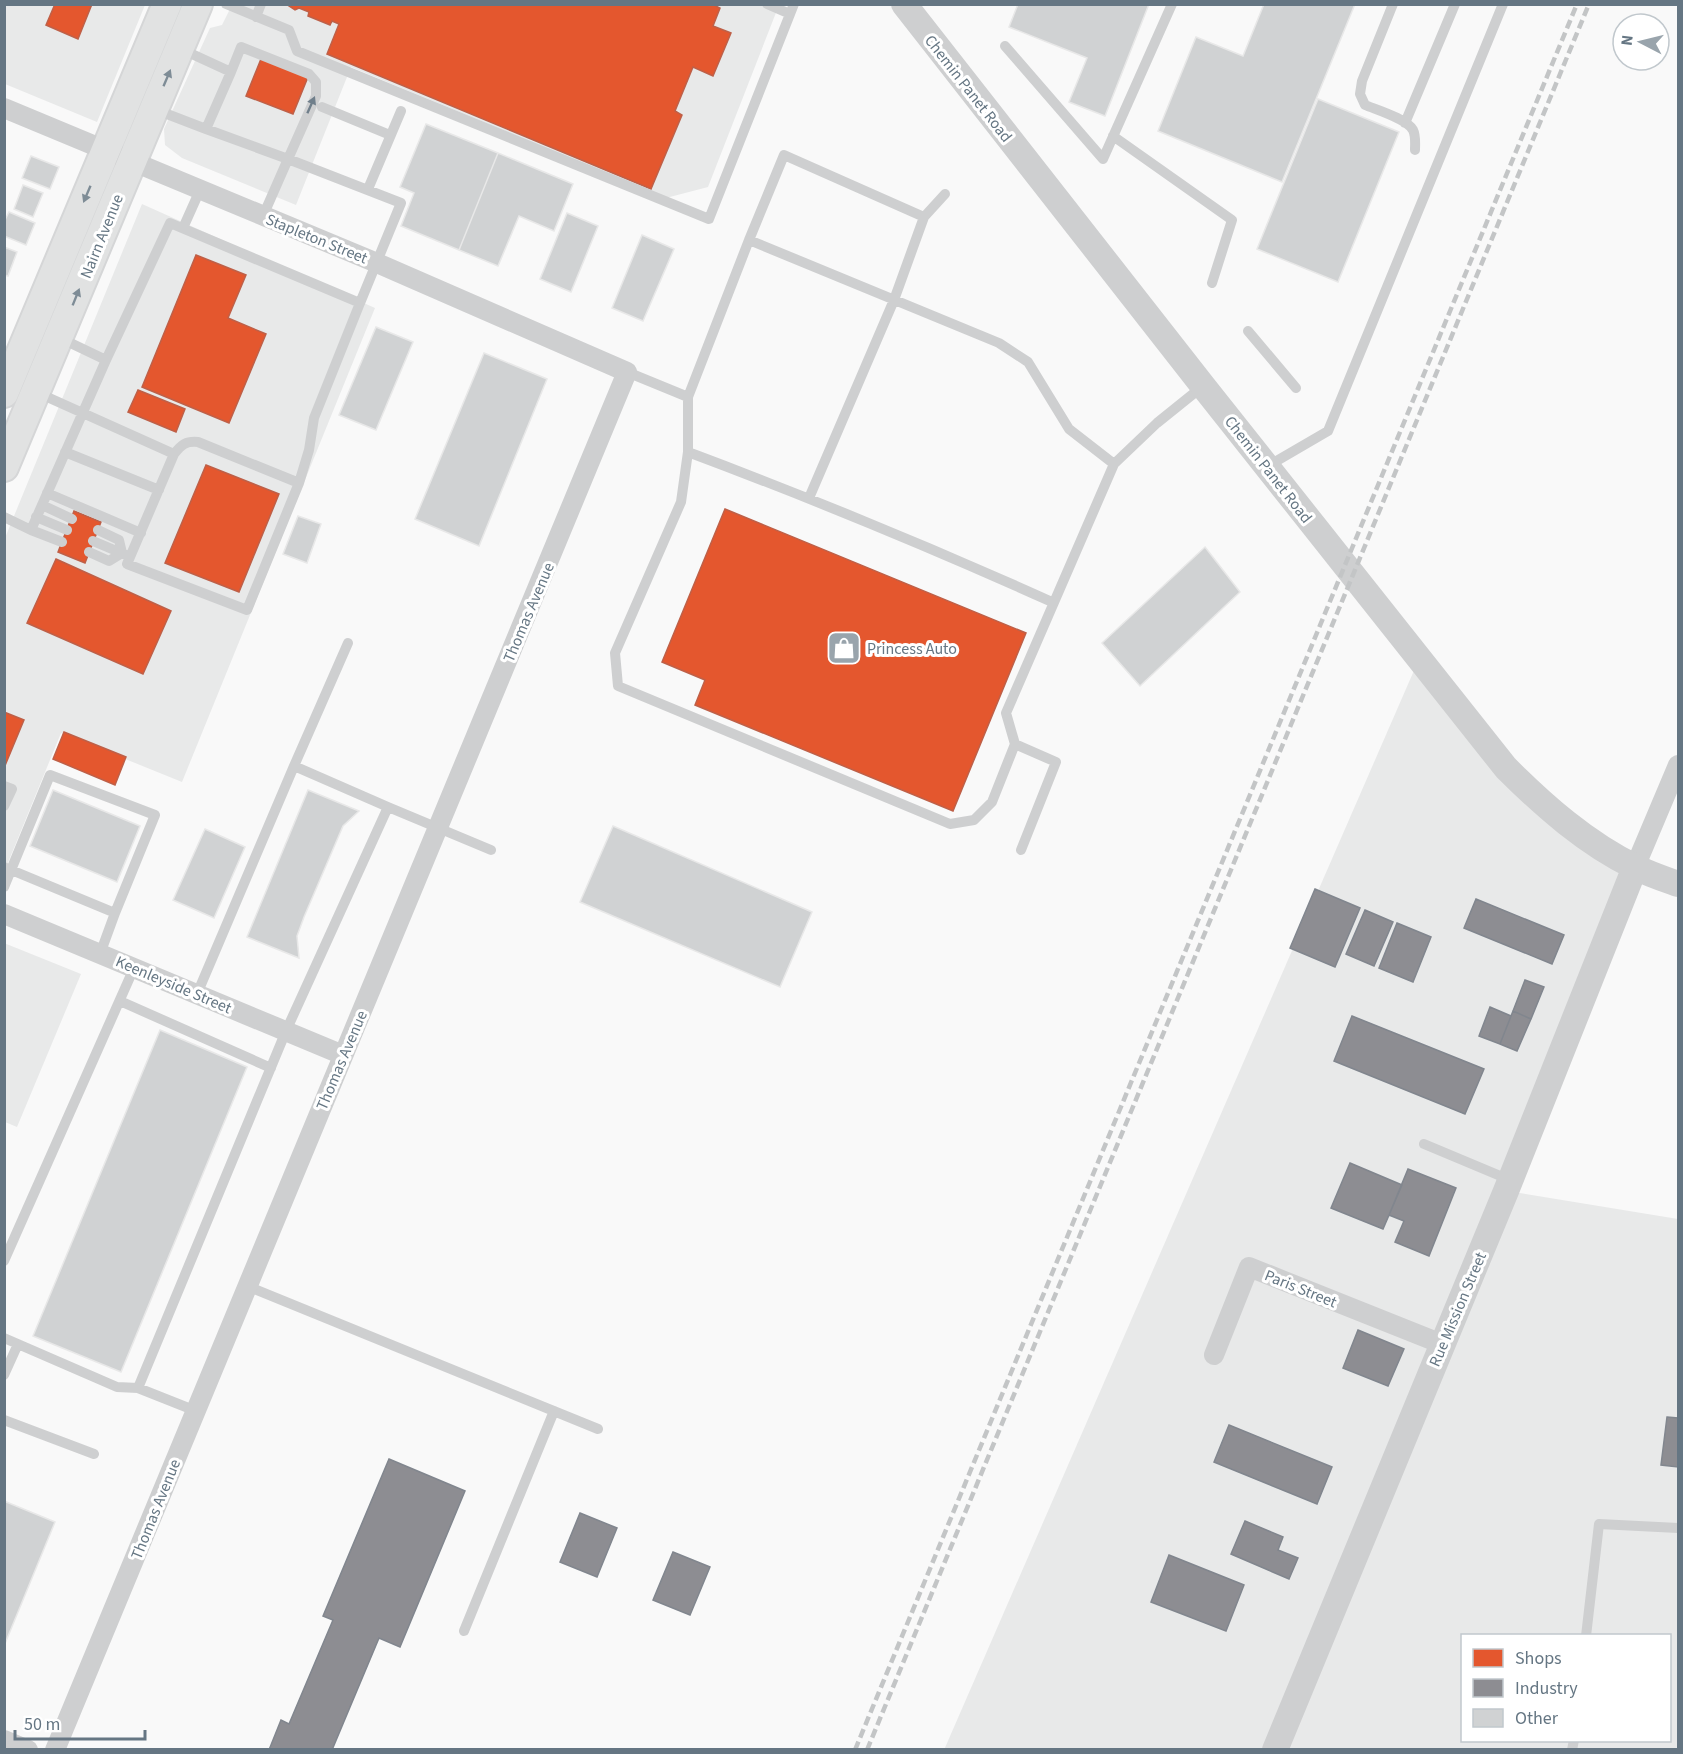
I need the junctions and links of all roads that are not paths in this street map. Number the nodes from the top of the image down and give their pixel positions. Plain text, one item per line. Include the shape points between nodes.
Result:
1 (167, 4) edge
2 (198, 4) edge
3 (226, 4) edge
4 (261, 4) edge
5 (767, 4) edge
6 (904, 4) edge
7 (1172, 4) edge
8 (1393, 4) edge
9 (1455, 4) edge
10 (1503, 4) edge
11 (792, 9) edge
12 (256, 16) junction
13 (1005, 46) dead end
14 (180, 49) junction
15 (231, 72) junction
16 (322, 107) dead end
17 (5, 109) edge
18 (154, 109) junction
19 (401, 111) dead end
20 (1405, 123) junction
21 (206, 129) junction
22 (390, 135) junction
23 (1113, 136) junction
24 (106, 149) junction
25 (1415, 150) dead end
26 (288, 159) junction
27 (132, 161) junction
28 (368, 189) junction
29 (200, 190) junction
30 (945, 194) dead end
31 (263, 216) junction
32 (924, 217) junction
33 (183, 228) junction
34 (749, 240) junction
35 (376, 263) junction
36 (1212, 283) dead end
37 (894, 300) junction
38 (360, 303) junction
39 (1248, 331) dead end
40 (59, 337) junction
41 (106, 360) junction
42 (627, 372) junction
43 (1203, 386) junction
44 (7, 387) edge
45 (1296, 388) dead end
46 (36, 392) junction
47 (688, 397) junction
48 (82, 412) junction
49 (65, 452) junction
50 (688, 452) junction
51 (174, 454) junction
52 (1114, 464) junction
53 (1267, 466) junction
54 (4, 467) edge
55 (299, 483) junction
56 (159, 490) junction
57 (47, 493) junction
58 (809, 498) junction
59 (42, 505) junction
60 (4, 517) edge
61 (36, 517) junction
62 (72, 519) dead end
63 (31, 530) junction
64 (67, 530) dead end
65 (98, 530) dead end
66 (141, 533) junction
67 (93, 541) dead end
68 (62, 542) dead end
69 (89, 552) dead end
70 (126, 555) junction
71 (1053, 602) junction
72 (348, 643) dead end
73 (1015, 744) junction
74 (1678, 765) edge
75 (294, 766) junction
76 (4, 786) edge
77 (4, 806) edge
78 (388, 807) junction
79 (437, 829) junction
80 (491, 850) dead end
81 (1021, 850) dead end
82 (1635, 867) junction
83 (8, 869) edge
84 (1678, 884) edge
85 (4, 887) edge
86 (115, 913) junction
87 (4, 914) edge
88 (100, 954) junction
89 (134, 968) junction
90 (197, 994) junction
91 (120, 1001) junction
92 (286, 1031) junction
93 (343, 1054) junction
94 (271, 1068) junction
95 (1424, 1144) dead end
96 (1511, 1180) junction
97 (4, 1261) edge
98 (247, 1286) junction
99 (4, 1338) edge
100 (18, 1344) junction
101 (1442, 1344) junction
102 (1214, 1355) dead end
103 (4, 1376) edge
104 (138, 1388) junction
105 (196, 1410) junction
106 (554, 1411) junction
107 (4, 1420) edge
108 (598, 1429) dead end
109 (94, 1454) dead end
110 (1678, 1528) edge
111 (464, 1631) dead end
112 (1586, 1634) edge
113 (4, 1740) edge
114 (28, 1749) edge
115 (55, 1749) edge
116 (1275, 1749) edge

1 - 24 main road, Nairn Avenue
2 - 14 main road, Nairn Avenue
3 - 12 lane
4 - 12 lane
5 - 11 lane
6 - 43 street, Chemin Panet Road
7 - 23 lane
8 - 20 lane via 1360,94 1365,105
9 - 20 lane
10 - 53 lane via 1328,431
11 - 12 lane via 709,219 297,51 289,30
13 - 23 lane via 1103,159
14 - 15 lane
18 -> 14 main road, Nairn Avenue
15 - 21 lane
26 -> 15 lane via 316,96 316,82 309,74 242,47
16 - 22 lane
17 - 24 street, Stapleton Street
18 - 21 lane
18 - 27 main road, Nairn Avenue
19 - 22 lane
20 - 25 lane via 1413,129
21 - 26 lane
22 - 28 lane
23 - 36 lane via 1232,220
24 - 27 street, Stapleton Street
24 -> 44 main road, Nairn Avenue
26 - 28 lane
26 - 31 lane
27 - 29 street, Stapleton Street
40 -> 27 main road, Nairn Avenue
28 - 35 lane via 401,202
29 - 31 street, Stapleton Street
29 - 33 lane
30 - 32 lane
31 - 35 street, Stapleton Street
32 - 34 lane via 783,155
32 - 37 lane
33 - 38 lane
33 - 41 lane via 170,223
34 - 37 lane
34 - 47 lane
35 - 38 lane
35 - 42 street, Stapleton Street
37 - 52 lane via 999,343 1028,362 1069,429
37 - 58 lane
38 - 55 lane via 314,418
39 - 45 lane
40 - 41 lane
40 - 46 main road, Nairn Avenue
41 - 48 lane
42 - 47 lane
42 - 79 street, Thomas Avenue
43 - 52 lane
43 - 53 street, Chemin Panet Road
44 - 46 main road
46 - 48 lane
46 - 54 main road, Nairn Avenue
47 - 50 lane
48 - 49 lane
48 - 51 lane
49 - 56 lane
49 - 57 lane
50 - 58 lane
50 - 73 lane via 681,502 615,653 618,686 950,824 974,820 992,802
51 - 55 lane via 188,441 198,442
51 - 56 lane
52 - 71 lane
53 - 82 street, Chemin Panet Road via 1506,768 1539,801 1593,842
55 - 70 lane via 247,610 127,564
56 - 66 lane
57 - 59 lane
57 - 66 lane
58 - 71 lane
59 - 61 lane
59 - 62 lane
60 - 63 lane
61 - 63 lane
61 - 64 lane
63 - 68 lane
65 - 70 lane via 119,540
66 - 70 lane
67 - 70 lane
69 - 70 lane via 109,561
71 - 73 lane via 1006,713
72 - 75 lane
73 - 81 lane via 1056,762
74 - 82 street
75 - 78 lane
75 - 90 lane
76 - 77 lane via 12,789
78 - 79 lane
78 - 92 lane
79 - 80 lane
79 - 93 street, Thomas Avenue
82 - 84 street, Chemin Panet Road
82 - 96 street, Rue Mission Street
83 - 85 lane
83 - 86 lane
83 - 86 lane via 50,775 155,815
86 - 88 lane
87 - 88 street, Keenleyside Street
88 - 89 street, Keenleyside Street
89 - 90 street, Keenleyside Street
89 - 91 lane
90 - 92 street, Keenleyside Street
91 - 94 lane
91 - 97 lane
92 - 93 street, Keenleyside Street
92 - 94 lane
93 - 98 street, Thomas Avenue
94 - 104 lane
95 - 96 lane
96 - 101 street, Rue Mission Street
98 - 105 street, Thomas Avenue
98 - 106 lane
99 - 100 lane
100 - 103 lane
100 - 104 lane via 117,1388
101 - 102 street, Paris Street via 1249,1267
101 - 116 street, Rue Mission Street
104 - 105 lane
105 - 115 street, Thomas Avenue
106 - 108 lane
106 - 111 lane
107 - 109 lane
110 - 112 lane via 1599,1524
113 - 114 street

